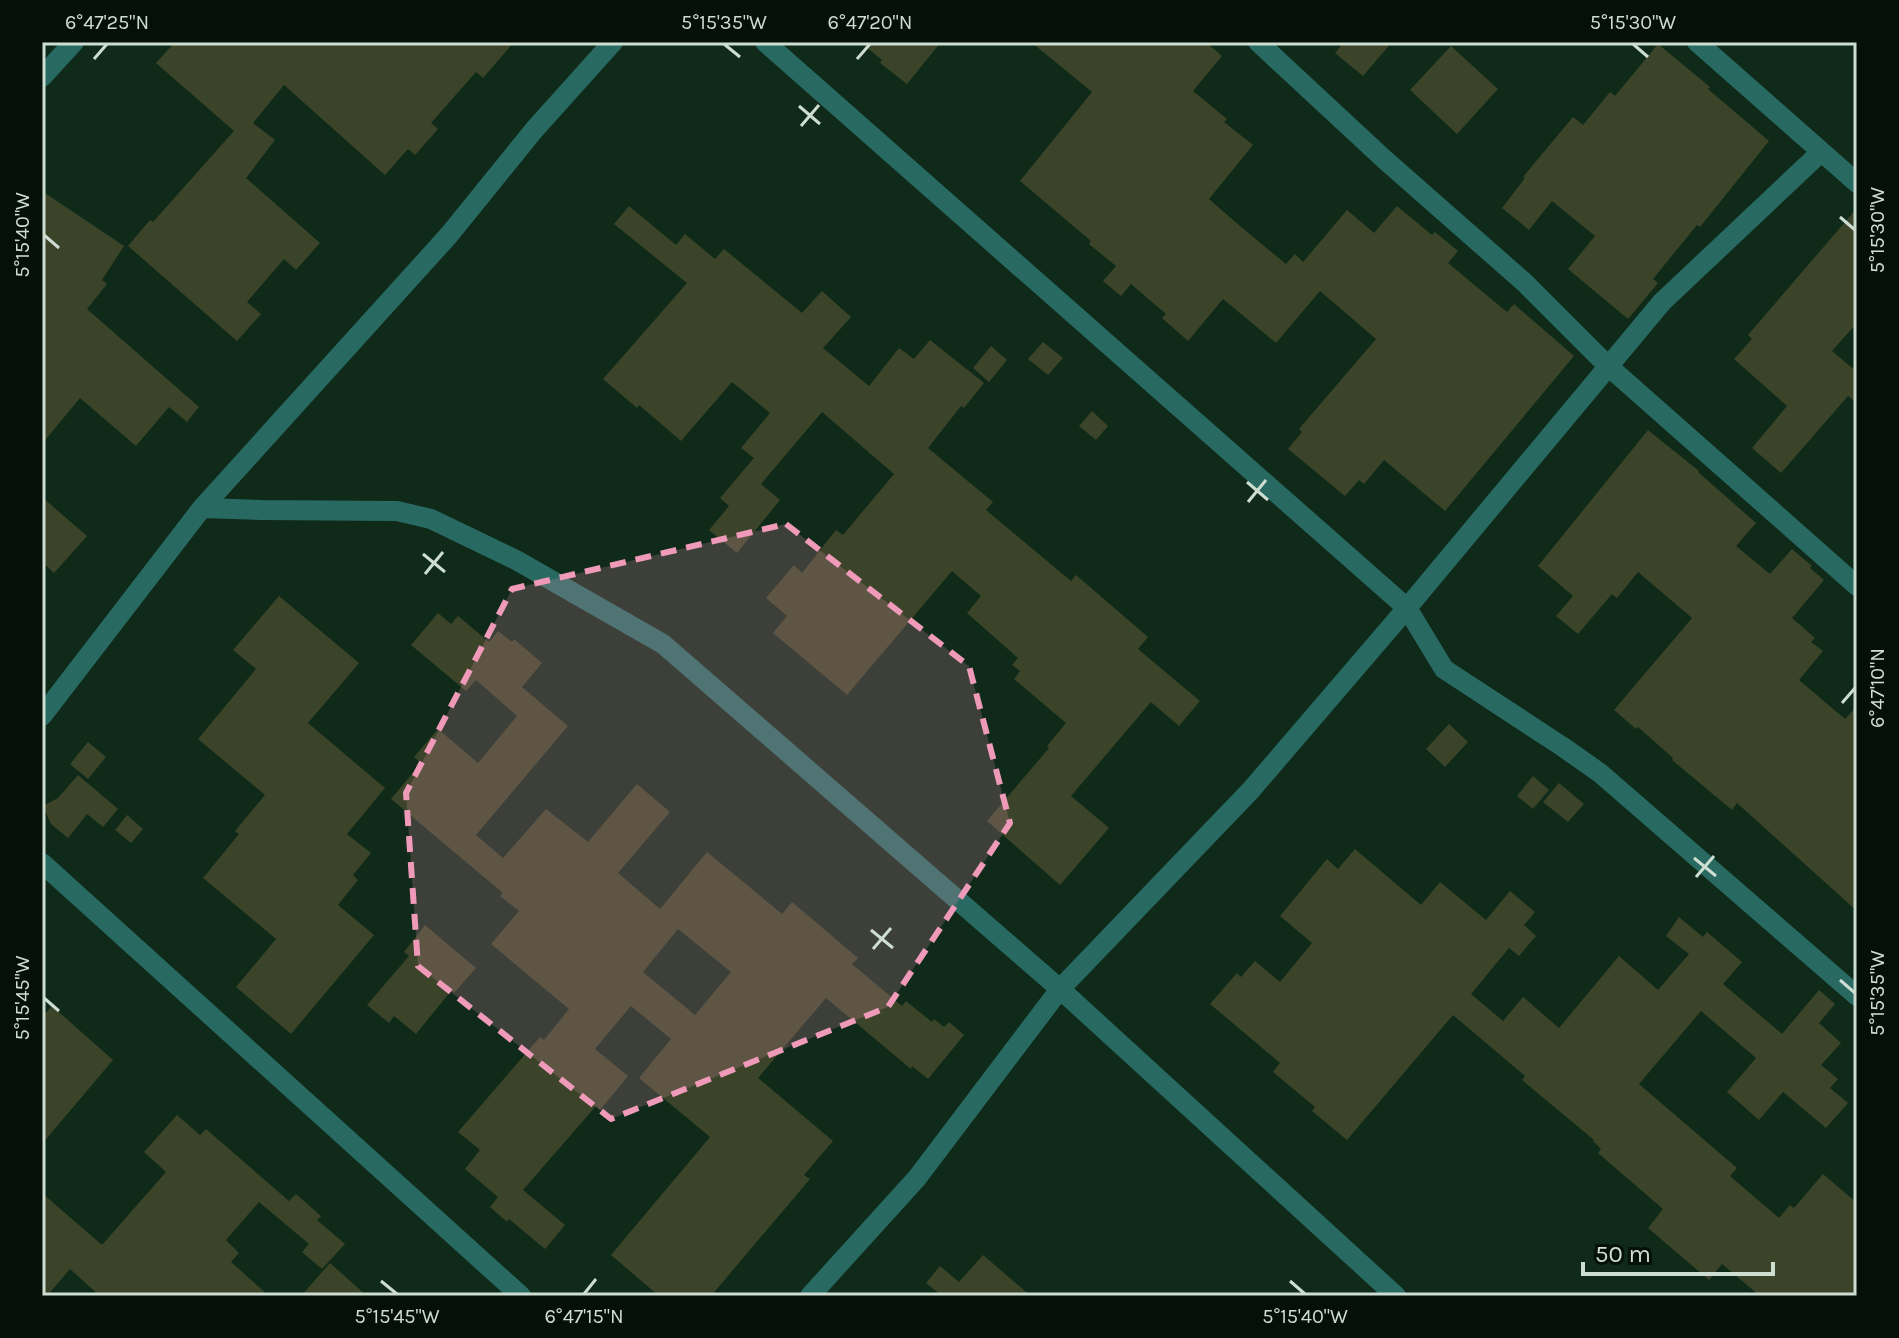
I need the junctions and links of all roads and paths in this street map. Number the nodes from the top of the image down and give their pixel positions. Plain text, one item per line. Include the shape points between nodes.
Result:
1 (74, 42) edge
2 (613, 42) edge
3 (765, 42) edge
4 (1258, 42) edge
5 (1697, 42) edge
6 (42, 77) edge
7 (1820, 153) junction
8 (1857, 183) edge
9 (1608, 366) junction
10 (202, 508) junction
11 (1857, 586) edge
12 (1407, 608) junction
13 (42, 716) edge
14 (42, 863) edge
15 (1060, 989) junction
16 (1857, 996) edge
17 (521, 1296) edge
18 (810, 1296) edge
19 (1396, 1296) edge

1 - 6 street
2 - 10 street via 449,235
3 - 12 street
4 - 9 street via 1525,283
5 - 7 street
7 - 8 street
7 - 9 street via 1662,302
9 - 11 street
9 - 12 street
10 - 13 street
10 - 15 street via 397,511 431,519 568,589 663,644
12 - 15 street via 1251,790
12 - 16 street via 1444,669 1600,773
14 - 17 street
15 - 18 street via 917,1178
15 - 19 street

